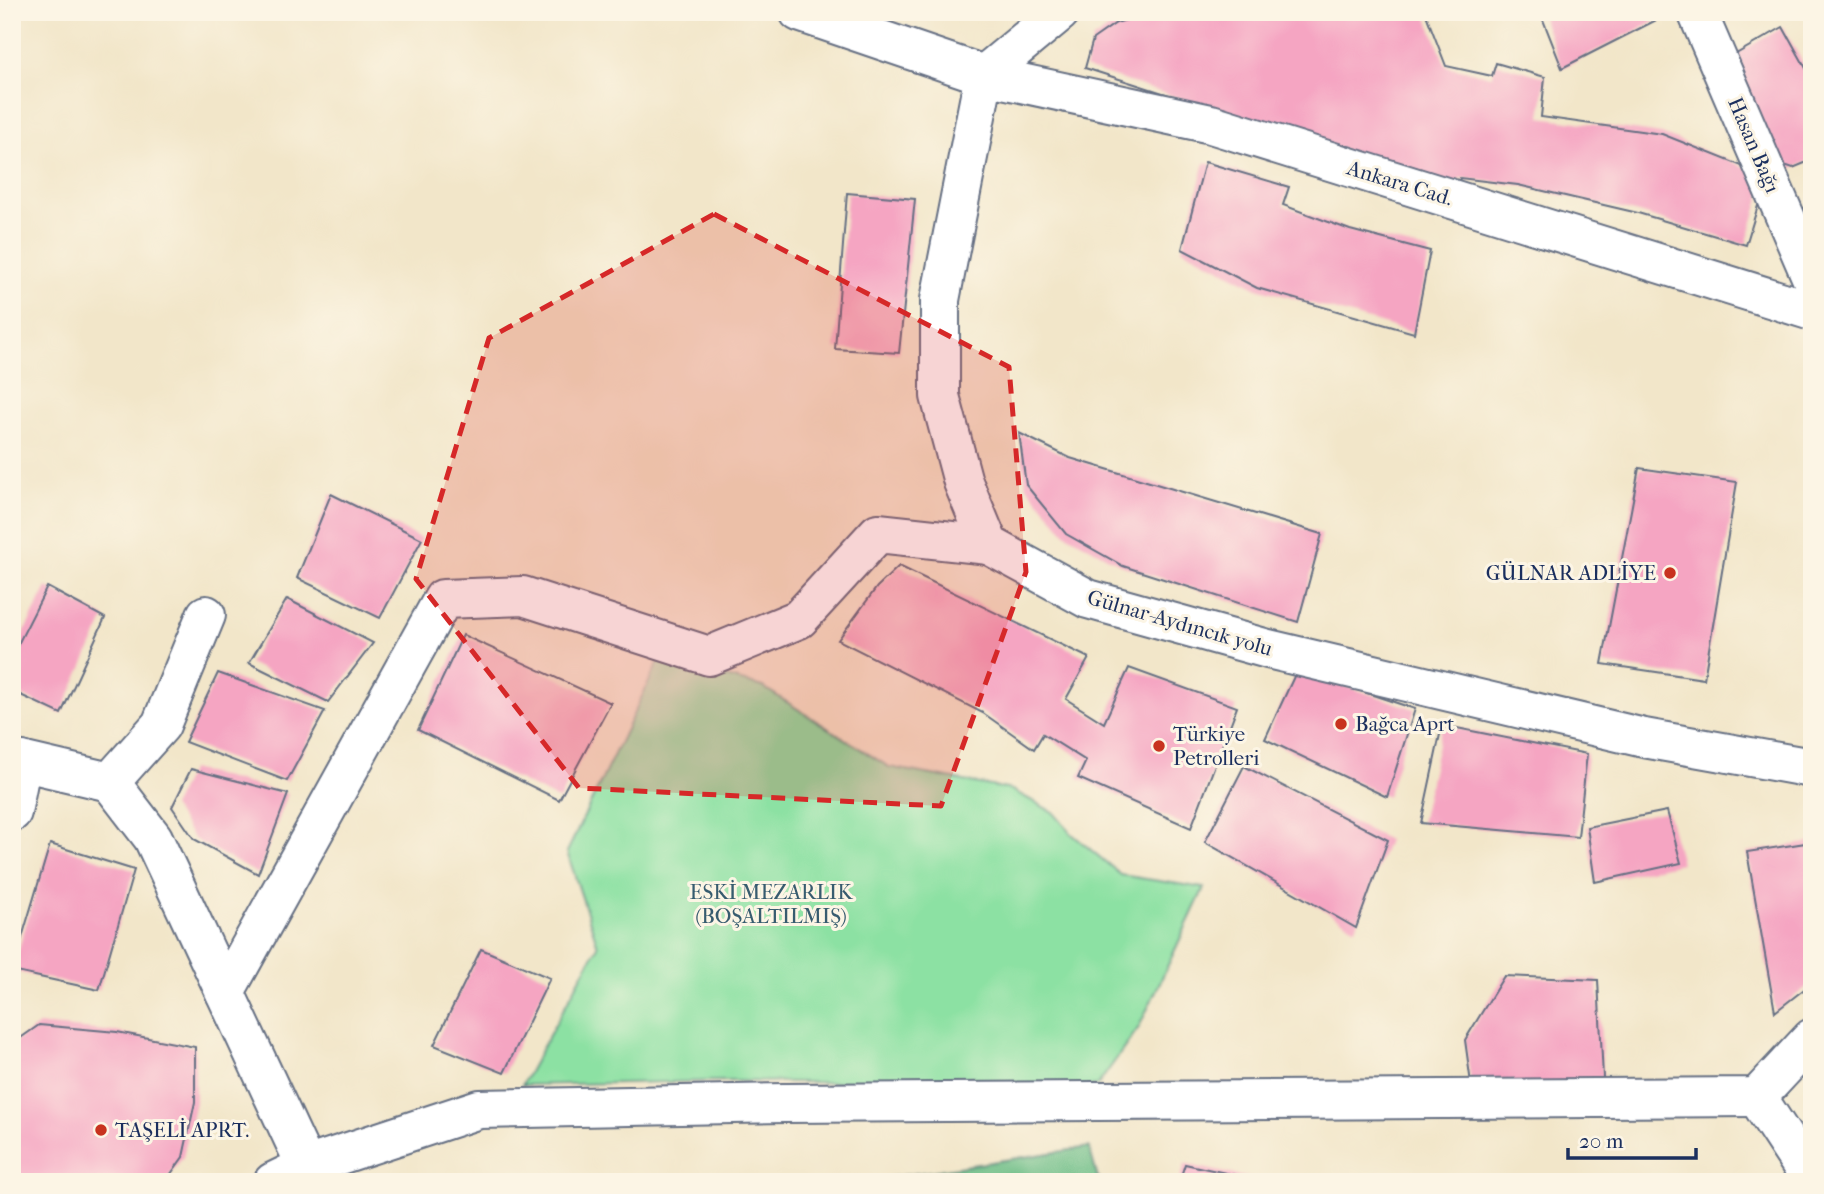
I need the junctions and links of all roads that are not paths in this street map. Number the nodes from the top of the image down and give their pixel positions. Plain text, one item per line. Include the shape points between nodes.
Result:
1 (799, 12) edge
2 (1060, 12) edge
3 (1697, 12) edge
4 (984, 75) junction
5 (1812, 279) edge
6 (1812, 311) edge
7 (989, 545) junction
8 (206, 615) dead end
9 (17, 760) edge
10 (1812, 768) edge
11 (110, 782) junction
12 (12, 812) edge
13 (225, 992) junction
14 (1812, 1038) edge
15 (1757, 1097) junction
16 (290, 1174) edge
17 (1812, 1181) edge

1 - 4 street, Ankara Cad.
2 - 4 street
3 - 5 street, Hasan Bağı
4 - 6 street, Ankara Cad. via 1211,124
4 - 7 street via 940,300 940,396 963,482
7 - 10 street, Gülnar-Aydıncık yolu via 1088,599 1268,649 1644,738
7 - 13 street via 878,533 799,619 709,656 523,596 443,599
8 - 11 street via 161,725
9 - 11 street
9 - 12 street
11 - 13 street via 153,838
13 - 16 street
14 - 15 street
15 - 16 street via 785,1103 479,1110
15 - 17 street

